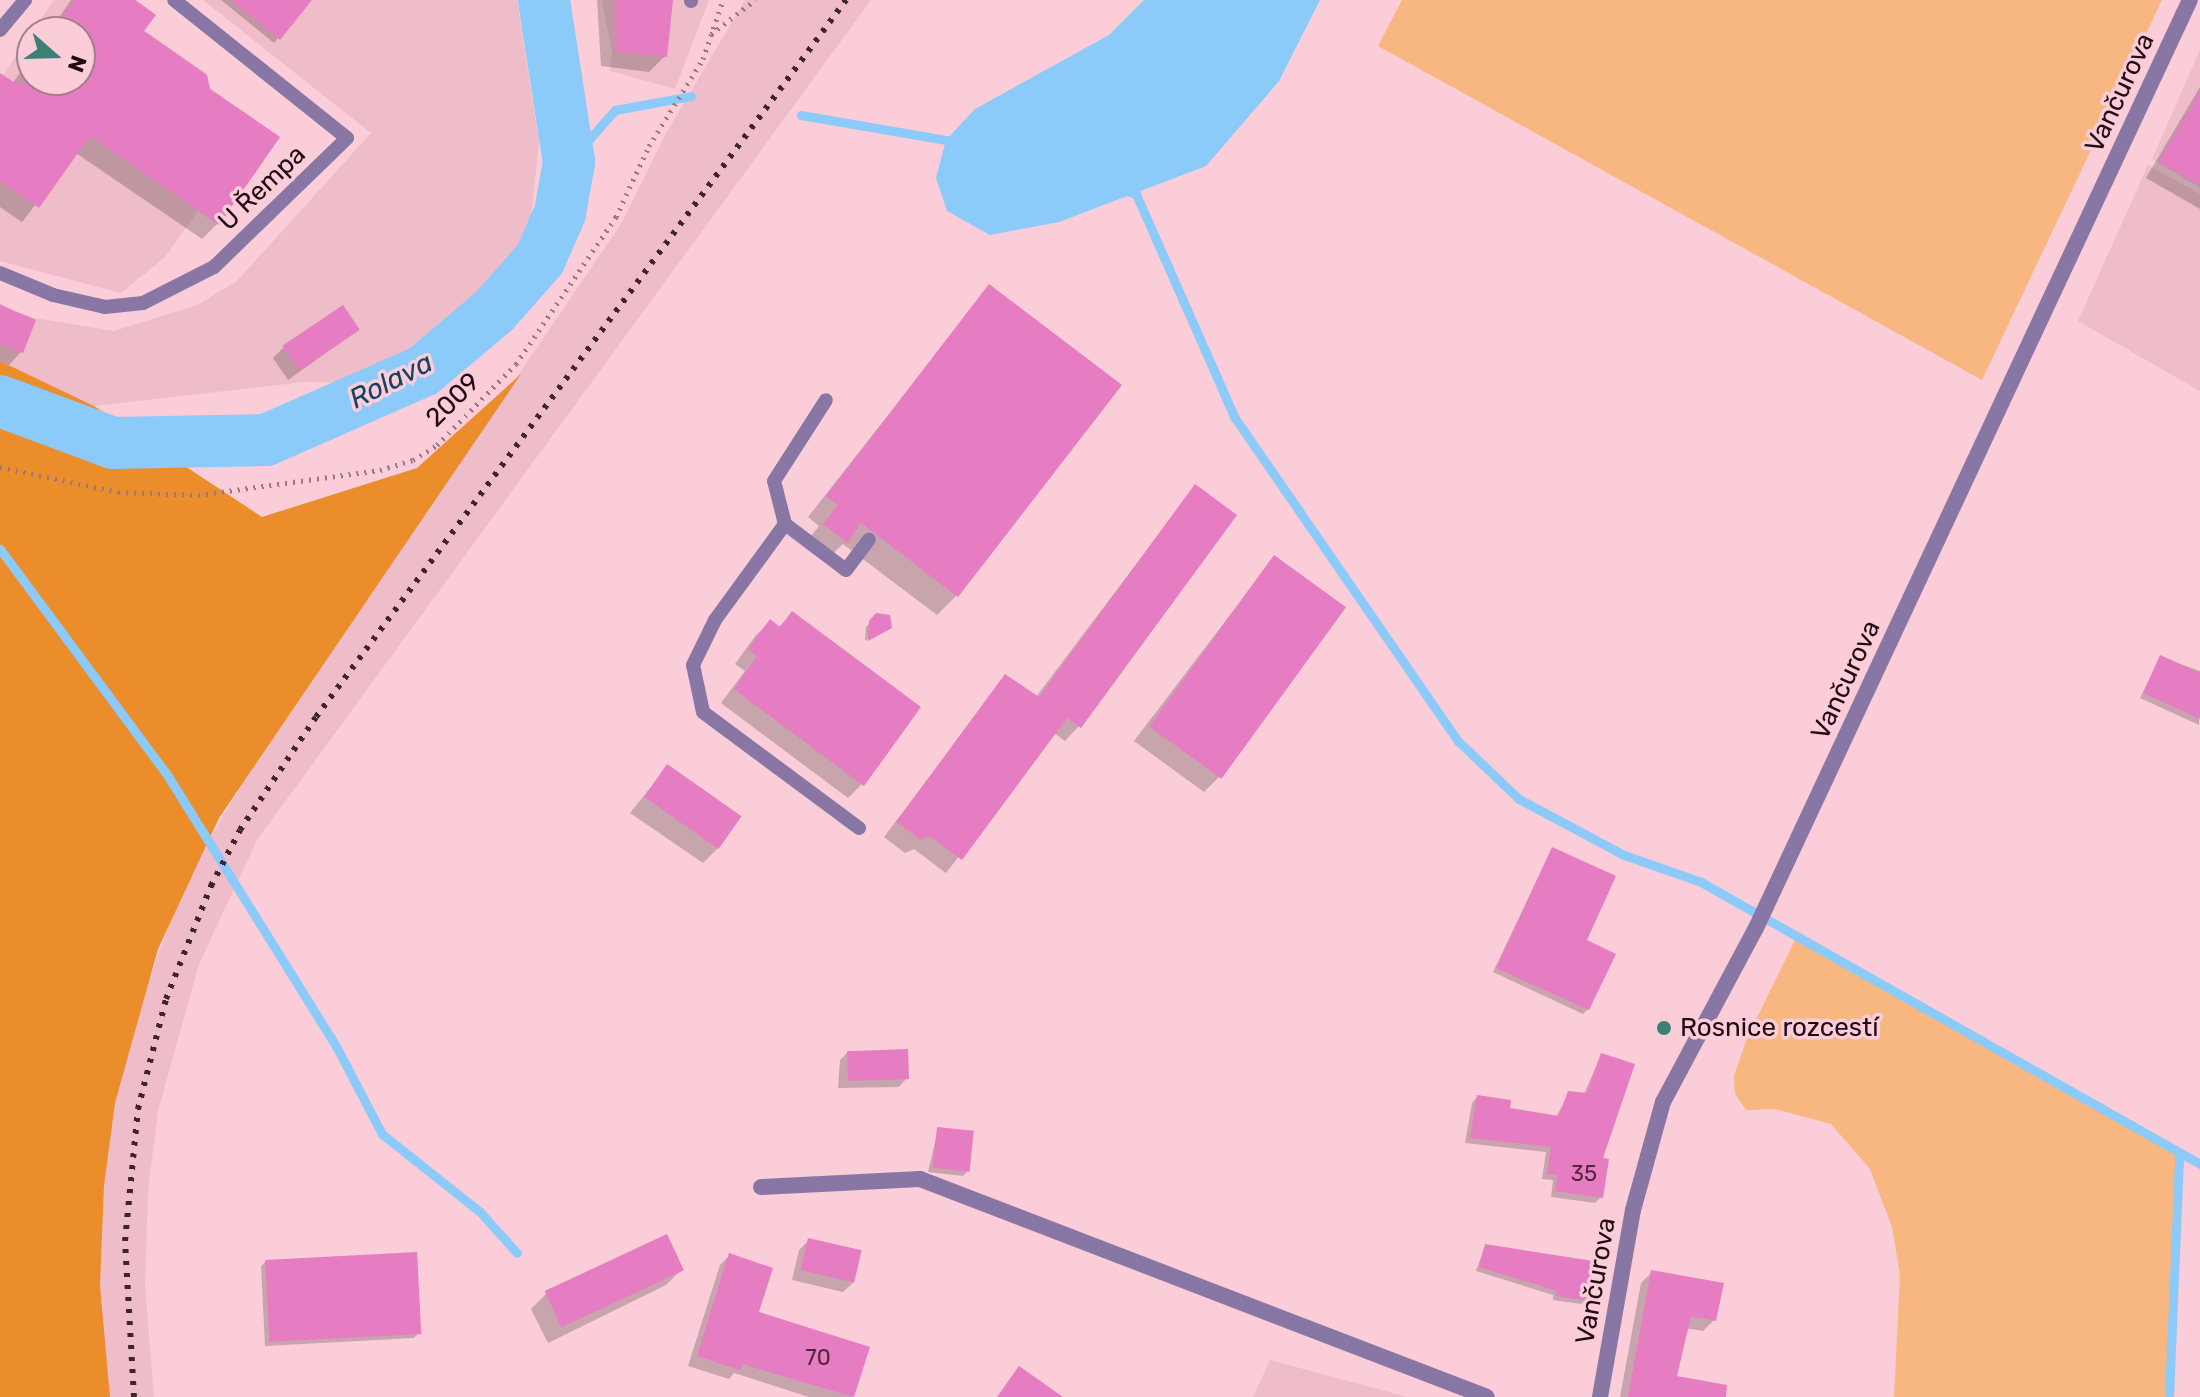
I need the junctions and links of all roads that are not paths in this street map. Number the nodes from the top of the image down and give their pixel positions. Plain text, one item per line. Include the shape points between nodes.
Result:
1 (25, 0) edge
2 (174, 0) edge
3 (2190, 0) edge
4 (0, 30) edge
5 (0, 273) edge
6 (826, 400) dead end
7 (785, 524) junction
8 (869, 540) dead end
9 (859, 828) dead end
10 (761, 1187) dead end
11 (1452, 1391) edge
12 (1487, 1397) edge
13 (1600, 1397) edge

1 - 4 lane
2 - 5 lane, U Řempa via 347,138 214,267 143,303 105,307 53,295
3 - 13 street, Vančurova via 1763,914 1663,1102 1635,1196
6 - 7 lane via 774,481
7 - 8 lane via 846,570
7 - 9 lane via 701,645 693,665 697,693 703,712
10 - 11 street via 920,1179
11 - 12 street

